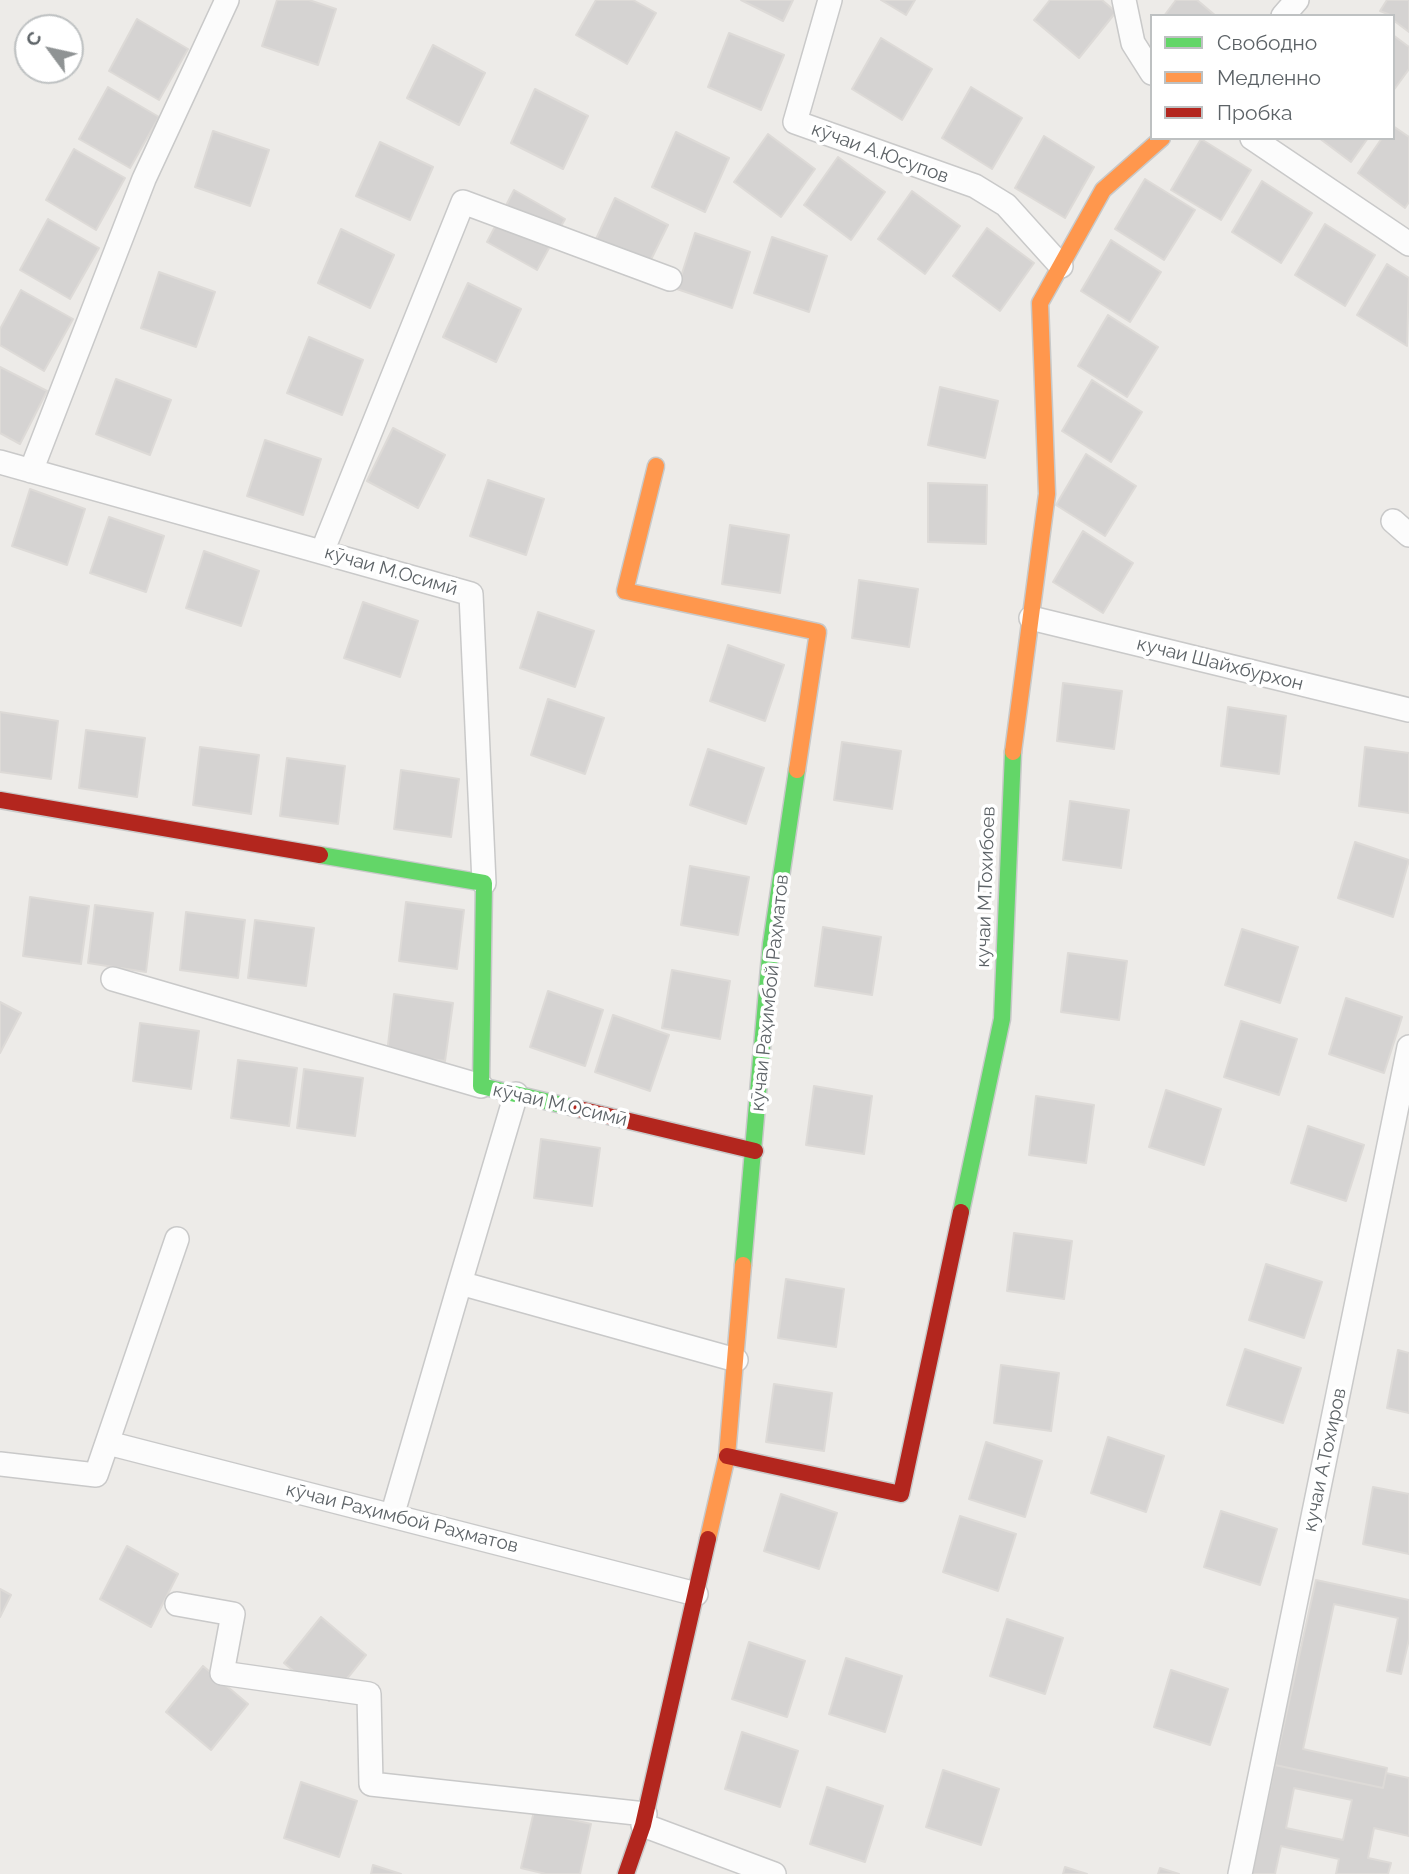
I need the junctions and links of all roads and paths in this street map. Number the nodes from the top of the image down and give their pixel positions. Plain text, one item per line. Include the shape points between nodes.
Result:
1 (227, 0) edge
2 (830, 0) edge
3 (1124, 0) edge
4 (1297, 0) edge
5 (1285, 14) edge
6 (1150, 70) edge
7 (1160, 140) edge
8 (1255, 140) edge
9 (1409, 244) edge
10 (1061, 266) junction
11 (670, 279) dead end
12 (0, 462) edge
13 (656, 466) dead end
14 (31, 471) junction
15 (322, 552) junction
16 (1031, 618) junction
17 (1409, 710) edge
18 (0, 800) edge
19 (484, 883) junction
20 (113, 979) dead end
21 (1409, 1047) edge
22 (481, 1086) junction
23 (516, 1094) junction
24 (755, 1152) junction
25 (177, 1239) dead end
26 (460, 1283) junction
27 (736, 1360) junction
28 (108, 1443) junction
29 (727, 1456) junction
30 (0, 1465) edge
31 (393, 1516) junction
32 (696, 1594) junction
33 (177, 1604) dead end
34 (644, 1819) junction
35 (626, 1874) edge
36 (774, 1874) edge
37 (1240, 1874) edge

1 - 14 street via 144,179
2 - 10 street, кӯчаи А.Юсупов via 795,122 975,186 1006,205
3 - 6 street via 1133,43
4 - 5 street
7 - 10 street, кучаи М.Тохибоев via 1103,190
8 - 9 street
10 - 16 street, кучаи М.Тохибоев via 1040,303 1047,494
11 - 15 street via 463,202
12 - 14 street, кӯчаи М.Осимӣ
13 - 24 street, кӯчаи Раҳимбой Раҳматов via 625,591 818,632 771,944
14 - 15 street, кӯчаи М.Осимӣ
15 - 19 street, кӯчаи М.Осимӣ via 471,594
16 - 17 street, кучаи Шайхбурхон
16 - 29 street, кучаи М.Тохибоев via 1012,759 1002,1019 901,1494
18 - 19 street
19 - 22 street, кӯчаи М.Осимӣ
20 - 22 street
21 - 37 street, кучаи А.Тохиров
22 - 23 street, кӯчаи М.Осимӣ
23 - 24 street, кӯчаи М.Осимӣ
23 - 26 street
24 - 27 street, кӯчаи Раҳимбой Раҳматов
25 - 28 street
26 - 27 street
26 - 31 street
27 - 29 street, кӯчаи Раҳимбой Раҳматов
28 - 30 street via 96,1475
28 - 31 street, кӯчаи Раҳимбой Раҳматов
29 - 32 street, кӯчаи Раҳимбой Раҳматов
31 - 32 street, кӯчаи Раҳимбой Раҳматов
32 - 34 street, кӯчаи Раҳимбой Раҳматов
33 - 34 street via 233,1614 222,1673 369,1694 371,1784
34 - 35 street, кӯчаи Раҳимбой Раҳматов
34 - 36 street

